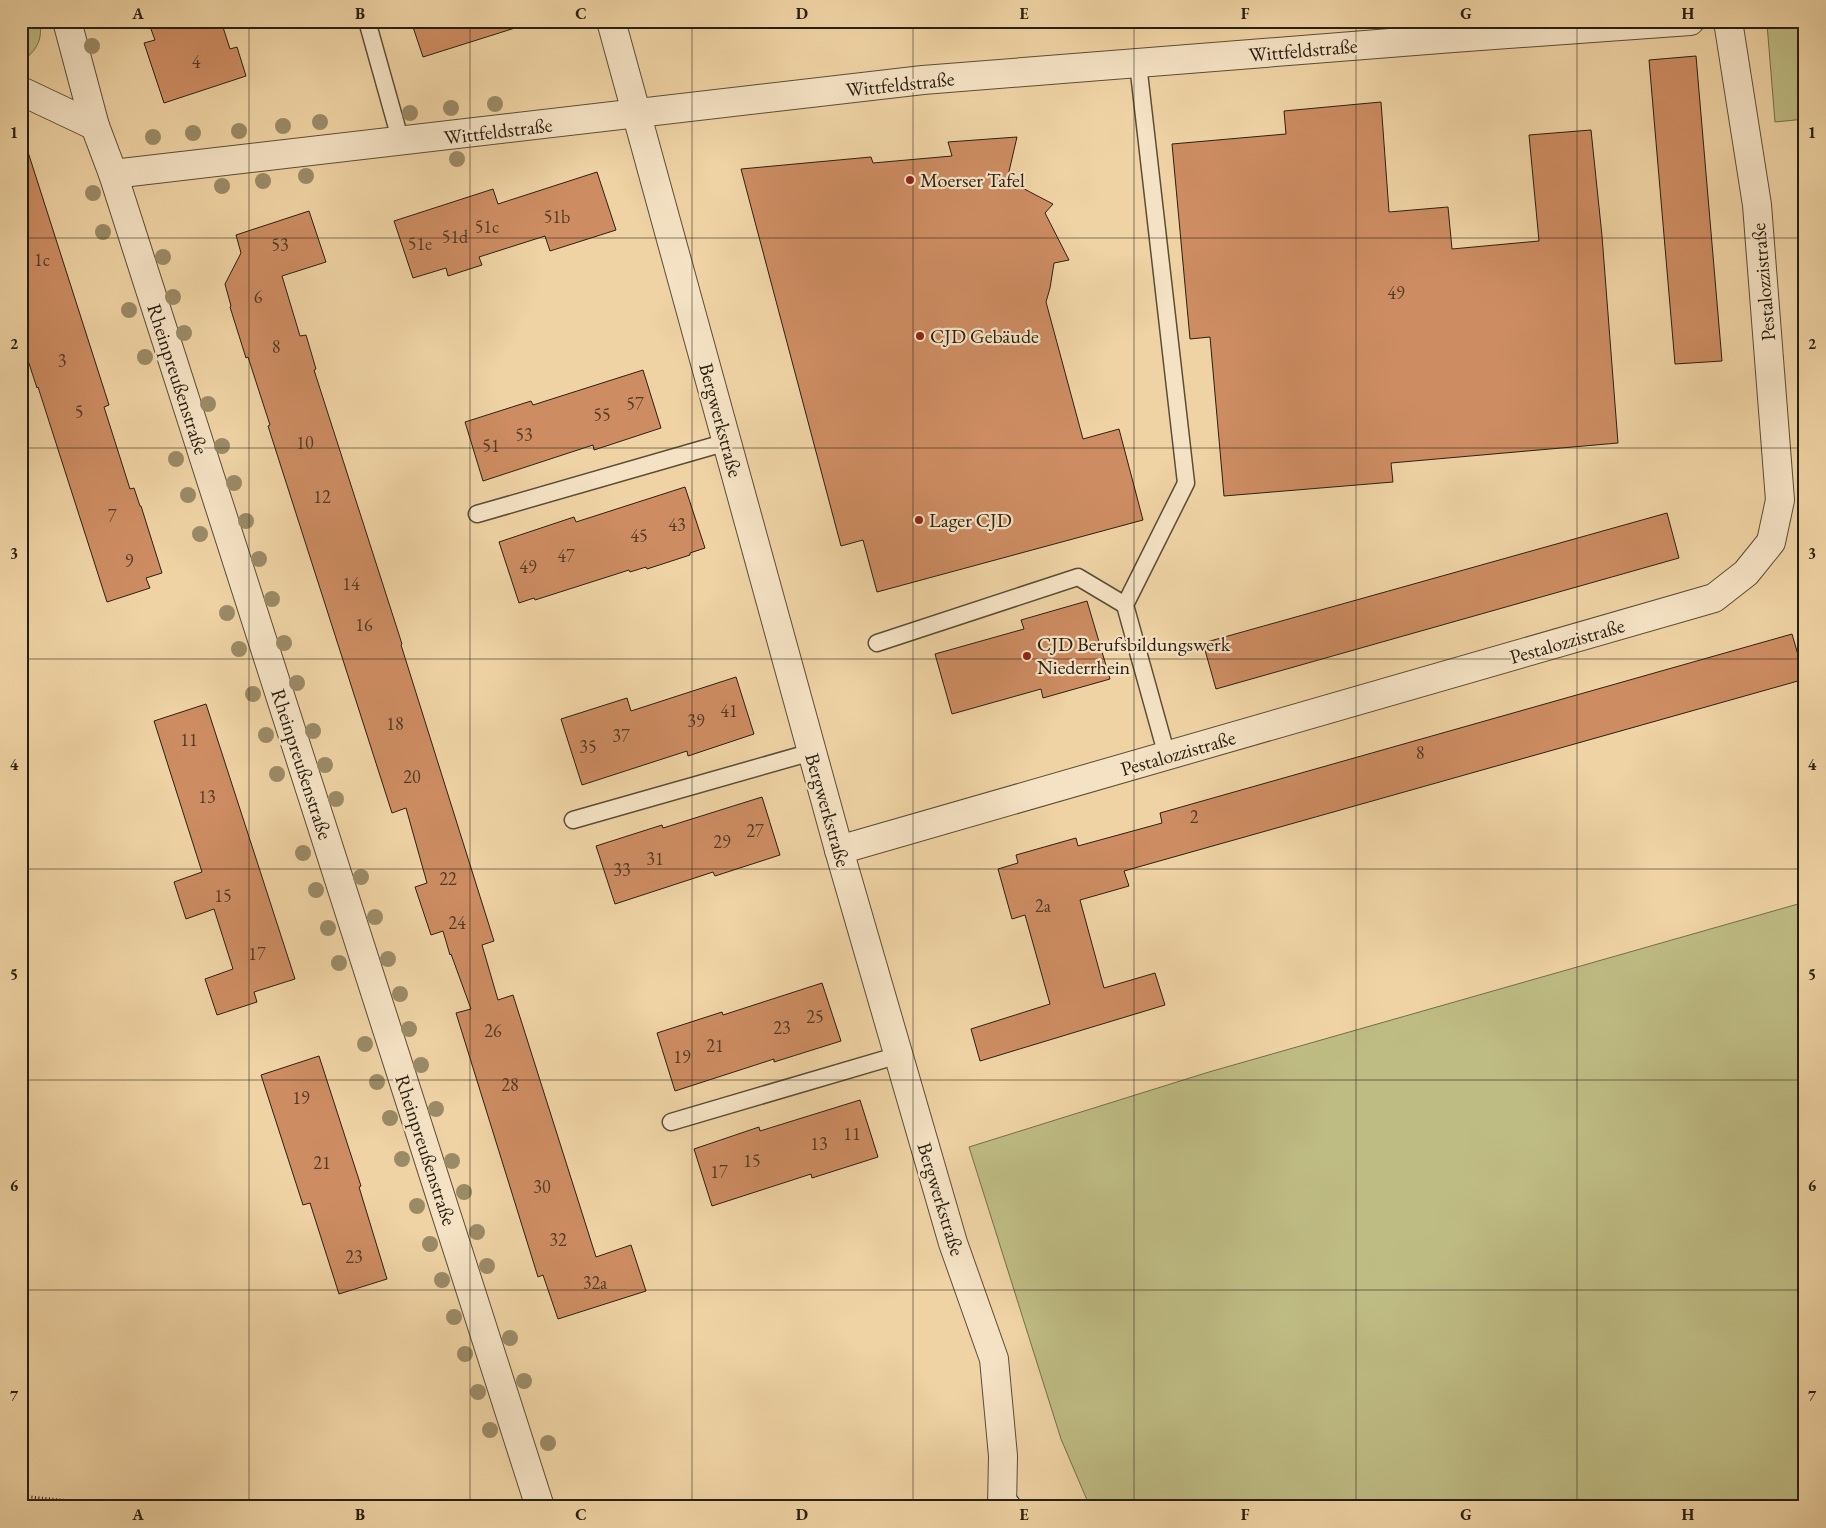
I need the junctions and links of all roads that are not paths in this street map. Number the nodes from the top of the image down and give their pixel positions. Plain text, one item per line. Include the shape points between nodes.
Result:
1 (67, 21) edge
2 (367, 21) edge
3 (611, 21) edge
4 (1690, 21) edge
5 (1728, 21) edge
6 (1138, 64) junction
7 (21, 91) edge
8 (637, 115) junction
9 (95, 126) junction
10 (401, 142) junction
11 (113, 174) junction
12 (728, 442) junction
13 (477, 514) dead end
14 (1125, 605) junction
15 (877, 643) dead end
16 (812, 752) junction
17 (1167, 756) junction
18 (573, 820) dead end
19 (839, 850) junction
20 (899, 1055) junction
21 (671, 1122) dead end
22 (1004, 1506) edge
23 (540, 1507) edge

1 - 9 street, Rheinpreußenstraße
2 - 10 lane
3 - 8 street, Bergwerkstraße
4 - 6 street, Wittfeldstraße
5 - 17 street, Pestalozzistraße via 1757,215 1780,500 1771,542 1746,574 1714,598
6 - 8 street, Wittfeldstraße via 924,80
6 - 14 lane via 1186,484
7 - 9 street
8 - 10 street, Wittfeldstraße
8 - 12 street, Bergwerkstraße
9 - 11 street, Rheinpreußenstraße
10 - 11 street, Wittfeldstraße
11 - 23 street, Rheinpreußenstraße
12 - 13 lane
12 - 16 street, Bergwerkstraße
14 - 15 lane via 1078,577
14 - 17 lane
16 - 18 lane
16 - 19 street, Bergwerkstraße
17 - 19 street, Pestalozzistraße
19 - 20 street, Bergwerkstraße
20 - 21 lane
20 - 22 street, Bergwerkstraße via 953,1244 994,1359

